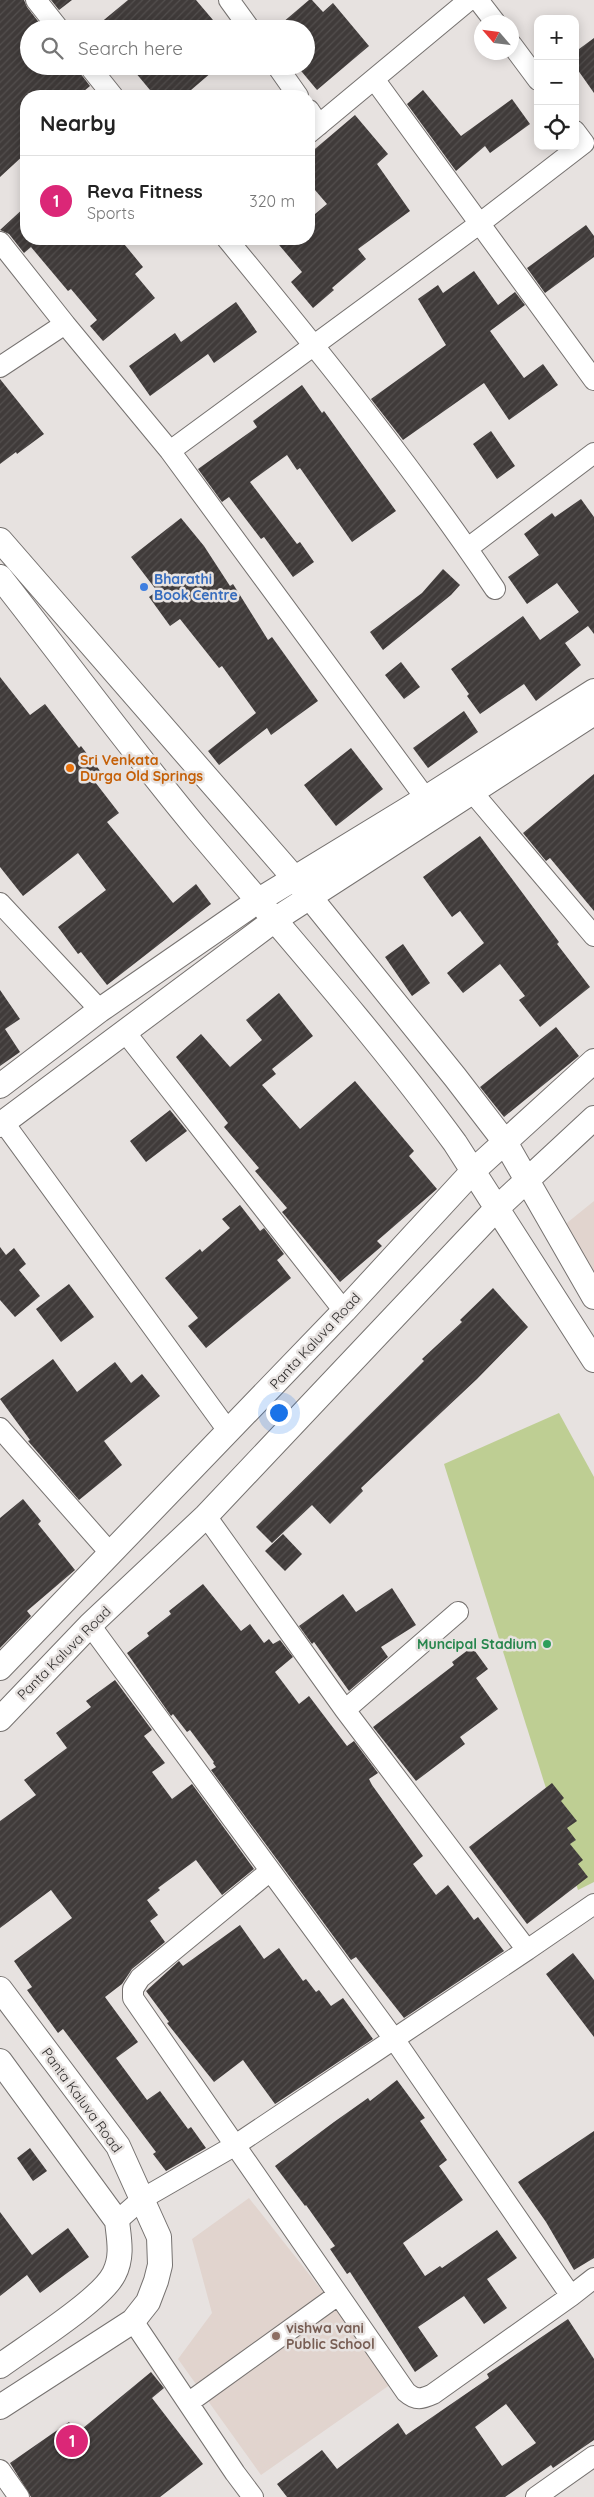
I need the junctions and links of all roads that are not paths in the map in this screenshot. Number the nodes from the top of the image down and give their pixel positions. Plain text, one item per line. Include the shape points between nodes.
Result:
1 (36, 0) edge
2 (229, 0) edge
3 (469, 0) edge
4 (478, 0) edge
5 (490, 15) edge
6 (52, 20) edge
7 (243, 20) edge
8 (519, 54) edge
9 (96, 75) edge
10 (283, 75) edge
11 (534, 75) edge
12 (374, 79) junction
13 (108, 90) edge
14 (294, 90) edge
15 (315, 121) edge
16 (584, 143) edge
17 (479, 224) junction
18 (0, 242) edge
19 (232, 245) edge
20 (65, 324) junction
21 (314, 345) junction
22 (0, 367) edge
23 (594, 380) edge
24 (170, 451) junction
25 (594, 452) edge
26 (0, 540) edge
27 (468, 548) junction
28 (8, 565) edge
29 (0, 577) edge
30 (495, 589) dead end
31 (594, 691) edge
32 (594, 713) edge
33 (466, 784) junction
34 (432, 806) junction
35 (303, 888) junction
36 (259, 900) junction
37 (0, 903) edge
38 (276, 919) junction
39 (594, 936) edge
40 (100, 1010) junction
41 (125, 1032) junction
42 (594, 1061) edge
43 (0, 1086) edge
44 (594, 1118) edge
45 (1, 1122) edge
46 (505, 1142) junction
47 (473, 1171) junction
48 (528, 1181) junction
49 (497, 1208) junction
50 (594, 1298) edge
51 (344, 1311) junction
52 (594, 1360) edge
53 (229, 1432) junction
54 (1, 1434) edge
55 (206, 1516) junction
56 (111, 1554) junction
57 (458, 1612) dead end
58 (90, 1625) junction
59 (0, 1668) edge
60 (345, 1710) junction
61 (0, 1719) edge
62 (270, 1871) junction
63 (594, 1904) edge
64 (527, 1950) junction
65 (0, 1989) edge
66 (394, 2039) junction
67 (0, 2061) edge
68 (234, 2146) junction
69 (142, 2199) junction
70 (117, 2221) junction
71 (594, 2278) edge
72 (338, 2296) junction
73 (572, 2296) junction
74 (133, 2321) junction
75 (0, 2366) edge
76 (188, 2403) junction
77 (0, 2407) edge
78 (594, 2456) edge
79 (0, 2470) edge
80 (19, 2497) edge
81 (253, 2497) edge
82 (536, 2497) edge

1 - 6 street
2 - 7 street
3 - 12 street
4 - 5 street
8 - 11 street
9 - 13 street
10 - 14 street
12 - 15 street
12 - 17 street
16 - 17 street
17 - 21 street
17 - 23 street
18 - 20 street
19 - 21 street
20 - 22 street
20 - 24 street
21 - 24 street
21 - 27 street
24 - 34 street
25 - 27 street
26 - 28 street
27 - 30 street
28 - 35 street
29 - 36 street via 197,829
31 - 33 street
32 - 33 street
33 - 34 street
33 - 39 street
34 - 35 street
35 - 36 street
35 - 38 street
35 - 46 street
36 - 38 street
36 - 40 street
37 - 40 street
38 - 41 street
38 - 47 street via 430,1109
40 - 43 street
41 - 45 street
41 - 51 street
42 - 46 street, Panta Kaluva Road
44 - 48 street, Panta Kaluva Road
45 - 53 street
46 - 47 street, Panta Kaluva Road
46 - 48 street
47 - 49 street
47 - 51 street, Panta Kaluva Road
48 - 49 street, Panta Kaluva Road
48 - 50 street
49 - 52 street
49 - 55 street, Panta Kaluva Road
51 - 53 street, Panta Kaluva Road
53 - 56 street, Panta Kaluva Road
54 - 56 street
55 - 58 street, Panta Kaluva Road
55 - 60 street
56 - 59 street, Panta Kaluva Road
57 - 60 street
58 - 61 street, Panta Kaluva Road
58 - 62 street
60 - 64 street
62 - 66 street
62 - 68 street via 140,1978 132,1993
63 - 64 street
64 - 66 street
65 - 69 street, Panta Kaluva Road via 118,2146
66 - 68 street
66 - 73 street
67 - 70 street
68 - 69 street
68 - 72 street
69 - 70 street
69 - 74 street, Panta Kaluva Road via 159,2238 160,2265 148,2302
70 - 75 street via 121,2249 114,2274 97,2295
71 - 73 street
72 - 73 street via 406,2392 413,2398 422,2399
72 - 76 street
74 - 76 street
74 - 77 street, Panta Kaluva Road
76 - 81 street
78 - 82 street
79 - 80 street

